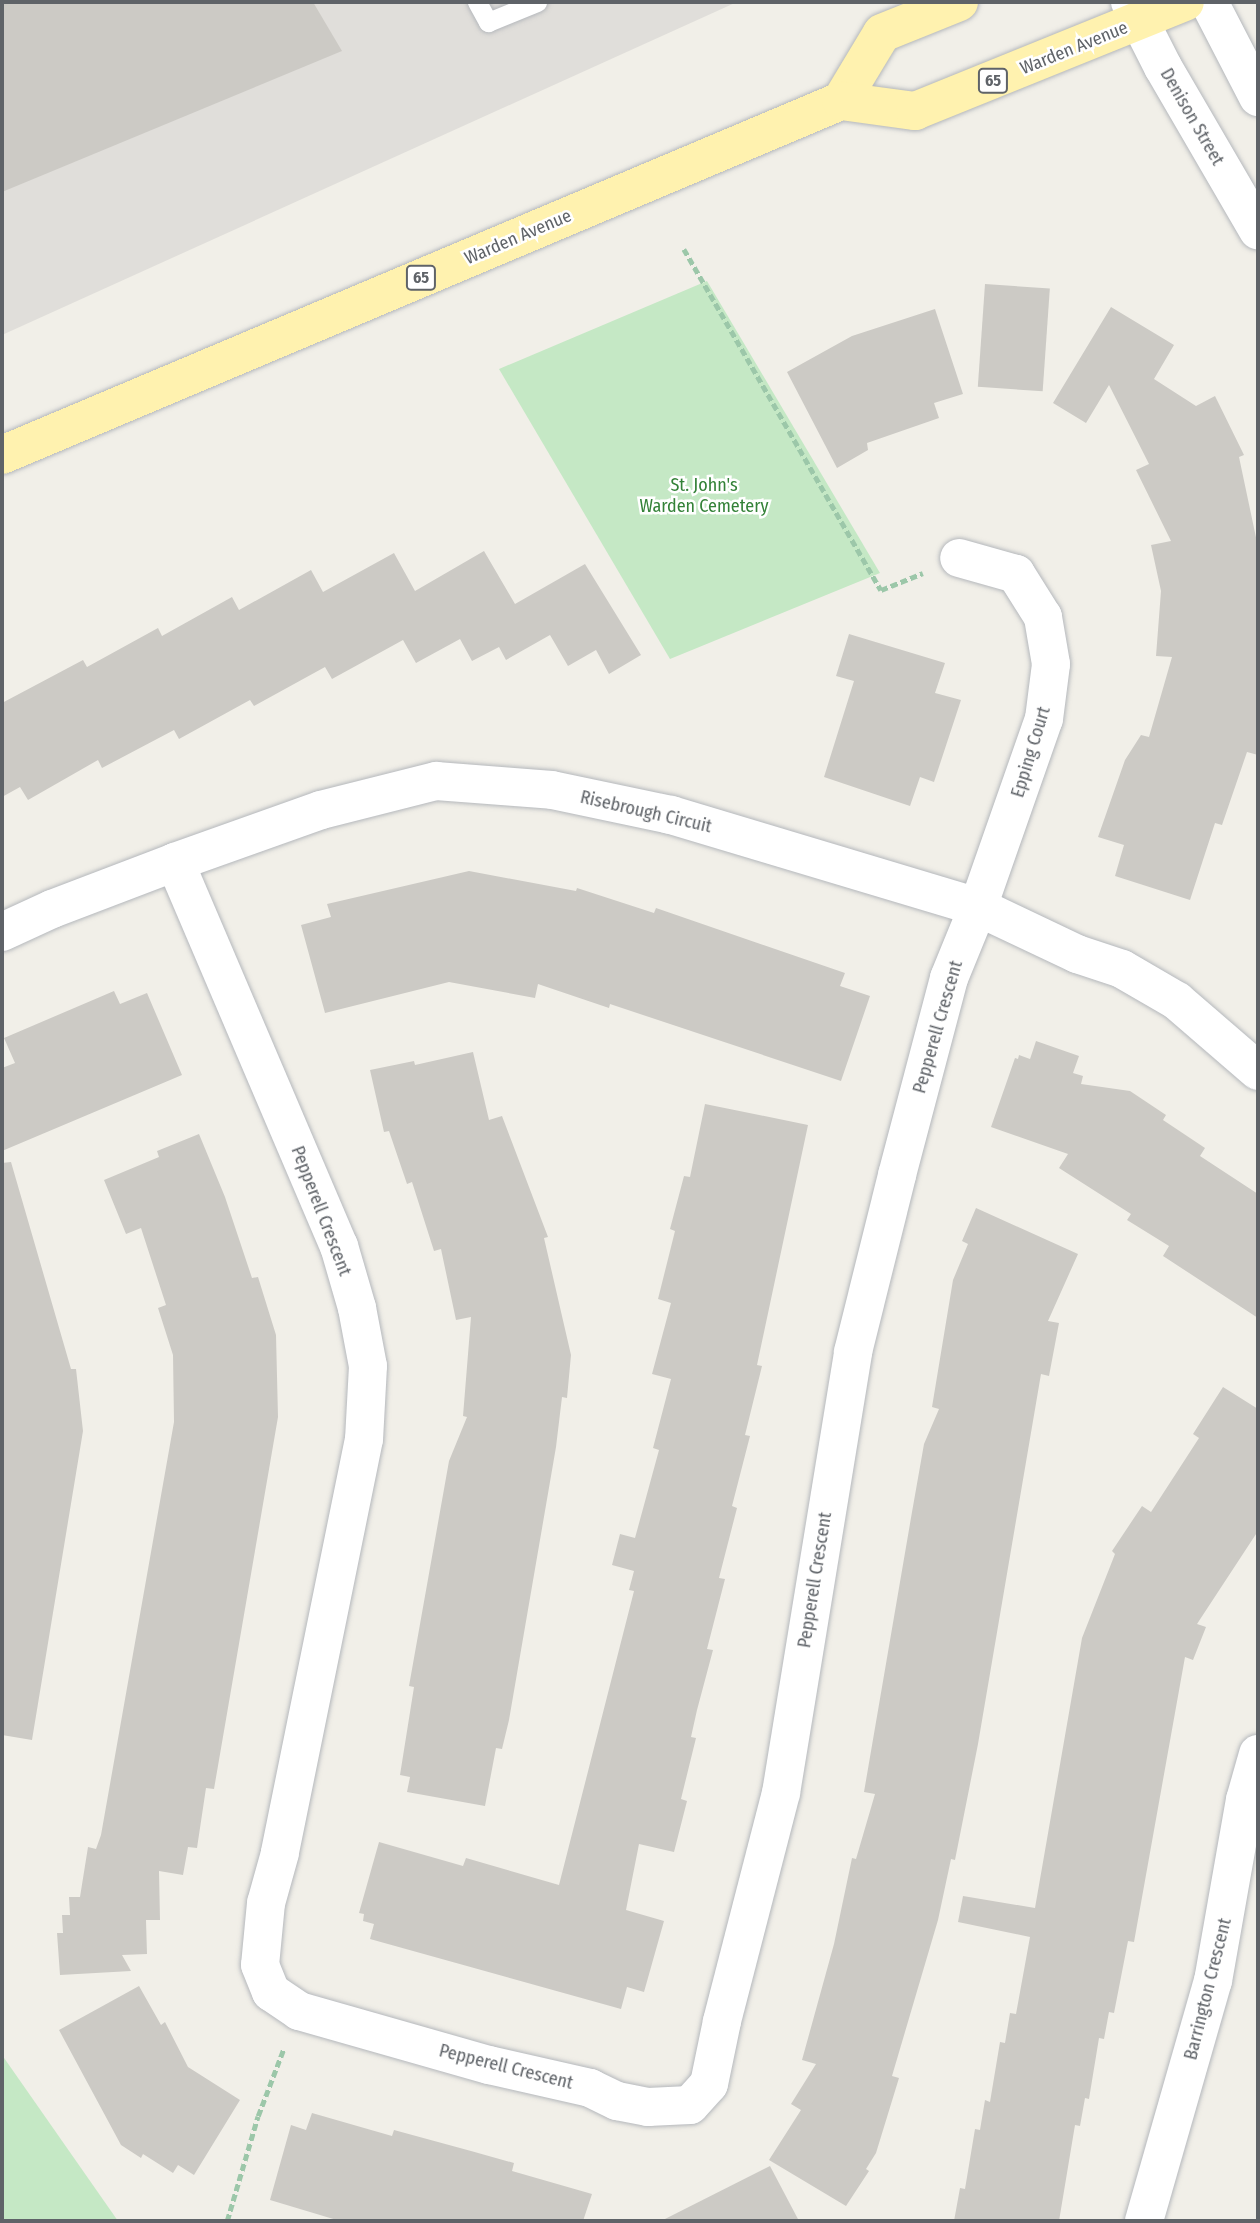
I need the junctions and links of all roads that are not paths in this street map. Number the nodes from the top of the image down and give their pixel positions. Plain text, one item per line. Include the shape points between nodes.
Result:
1 (477, 2) edge
2 (537, 2) edge
3 (958, 2) edge
4 (1185, 2) edge
5 (1209, 2) edge
6 (1135, 12) edge
7 (1258, 97) edge
8 (841, 101) junction
9 (1258, 230) edge
10 (2, 455) edge
11 (959, 558) road end
12 (175, 862) junction
13 (978, 907) junction
14 (2, 932) edge
15 (1258, 1071) edge
16 (1258, 1754) edge
17 (1144, 2221) edge

1 - 2 lane via 488,22
3 - 8 main road via 882,33
4 - 6 main road, Warden Avenue / 65
5 - 7 street
6 - 8 main road, Warden Avenue / 65 via 915,111
6 - 9 street, Denison Street
8 - 10 main road, Warden Avenue / 65
11 - 13 street, Epping Court via 1016,574 1043,617 1051,664 1044,719
12 - 13 street, Risebrough Circuit via 321,810 436,781 552,790 671,815
12 - 13 street, Pepperell Crescent via 339,1246 368,1366 364,1439 266,1903 260,1965 271,1993 299,2011 648,2107 690,2105 709,2084 780,1793 853,1352 949,978
12 - 14 street, Risebrough Circuit
13 - 15 street, Risebrough Circuit via 1077,954 1122,969 1177,1001
16 - 17 street, Barrington Crescent via 1245,1800 1213,1981

